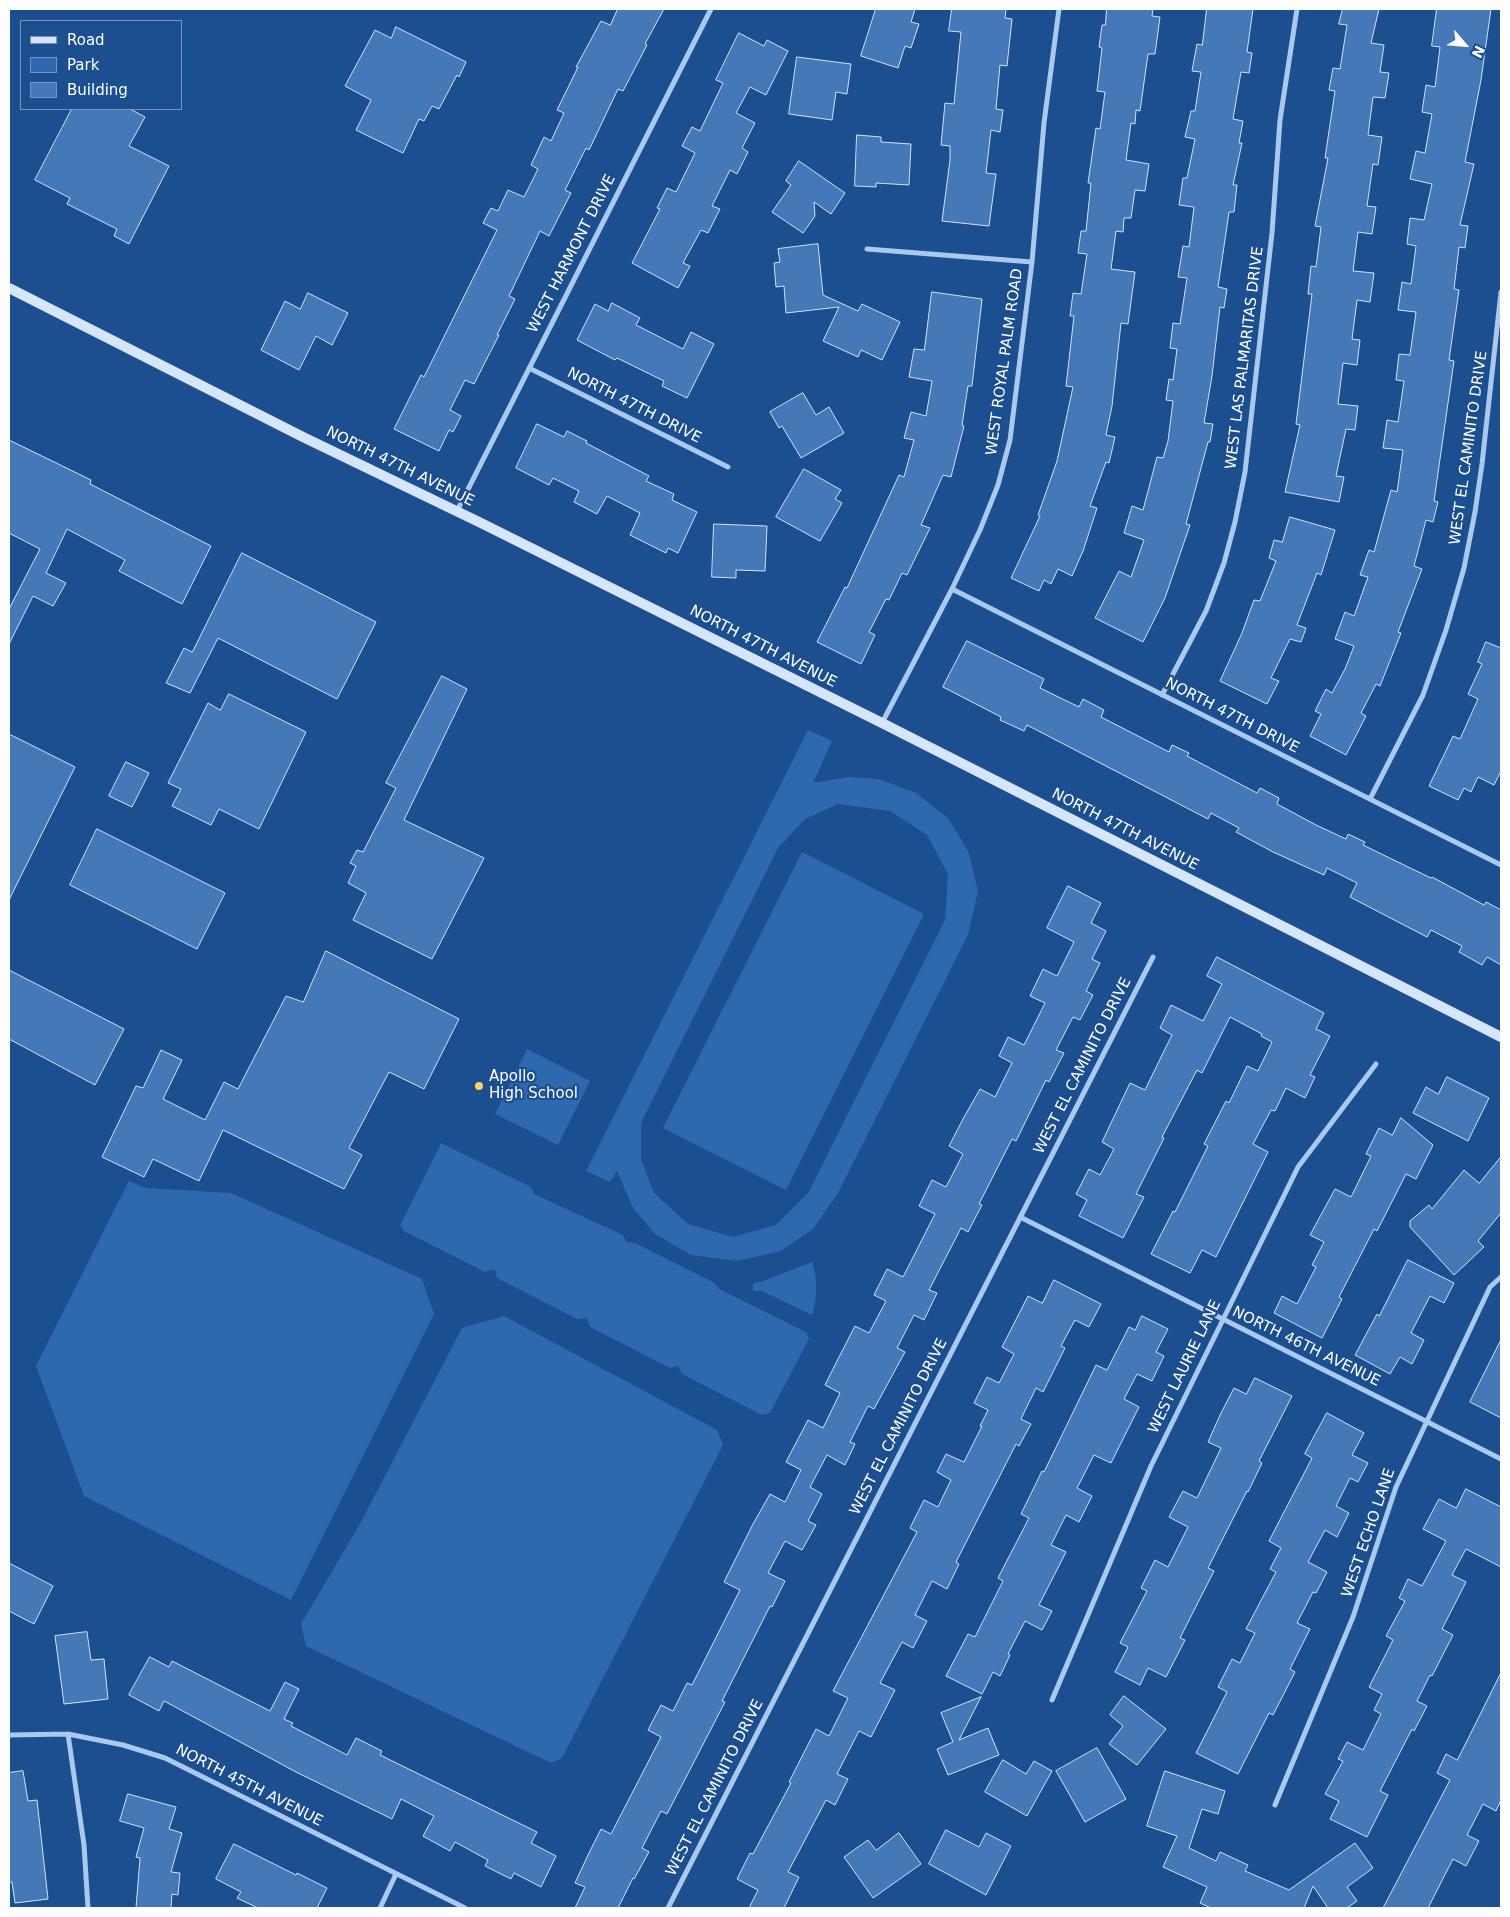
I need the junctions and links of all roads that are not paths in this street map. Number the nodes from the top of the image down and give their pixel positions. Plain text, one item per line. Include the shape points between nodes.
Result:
1 (711, 9) edge
2 (1059, 9) edge
3 (1297, 9) edge
4 (867, 249) dead end
5 (1032, 262) junction
6 (9, 288) edge
7 (1501, 292) edge
8 (529, 368) junction
9 (728, 467) dead end
10 (456, 511) junction
11 (952, 589) junction
12 (1162, 695) junction
13 (882, 723) junction
14 (1370, 799) junction
15 (1501, 865) edge
16 (1153, 957) dead end
17 (1501, 1038) edge
18 (1376, 1064) dead end
19 (1020, 1217) junction
20 (1501, 1277) edge
21 (1222, 1319) junction
22 (1426, 1420) junction
23 (1501, 1459) edge
24 (1052, 1700) dead end
25 (9, 1734) edge
26 (68, 1734) junction
27 (1275, 1805) dead end
28 (396, 1874) junction
29 (88, 1908) edge
30 (380, 1908) edge
31 (465, 1908) edge
32 (668, 1908) edge

1 - 8 street, WEST HARMONT DRIVE
2 - 5 street, WEST ROYAL PALM ROAD via 1044,123
3 - 12 street, WEST LAS PALMARITAS DRIVE via 1280,120 1272,233 1245,472 1224,562 1206,611
4 - 5 street
5 - 11 street, WEST ROYAL PALM ROAD via 1010,440 998,485
6 - 10 street, NORTH 47TH AVENUE
7 - 14 street, WEST EL CAMINITO DRIVE via 1476,512 1464,568 1423,695
8 - 9 street, NORTH 47TH DRIVE
8 - 10 street, WEST HARMONT DRIVE
10 - 13 street, NORTH 47TH AVENUE
11 - 12 street, NORTH 47TH DRIVE
11 - 13 street, WEST ROYAL PALM ROAD
12 - 14 street, NORTH 47TH DRIVE
13 - 17 street, NORTH 47TH AVENUE
14 - 15 street, NORTH 47TH DRIVE
16 - 19 street, WEST EL CAMINITO DRIVE
18 - 21 street, WEST LAURIE LANE via 1298,1167
19 - 21 street, NORTH 46TH AVENUE
19 - 32 street, WEST EL CAMINITO DRIVE
20 - 22 street, WEST ECHO LANE via 1490,1287
21 - 22 street, NORTH 46TH AVENUE
21 - 24 street, WEST LAURIE LANE via 1151,1466
22 - 23 street, NORTH 46TH AVENUE
22 - 27 street, WEST ECHO LANE via 1396,1487 1353,1617
25 - 26 street, NORTH 45TH AVENUE
26 - 28 street, NORTH 45TH AVENUE via 123,1745 165,1758
26 - 29 street via 84,1845
28 - 30 street
28 - 31 street, NORTH 45TH AVENUE

